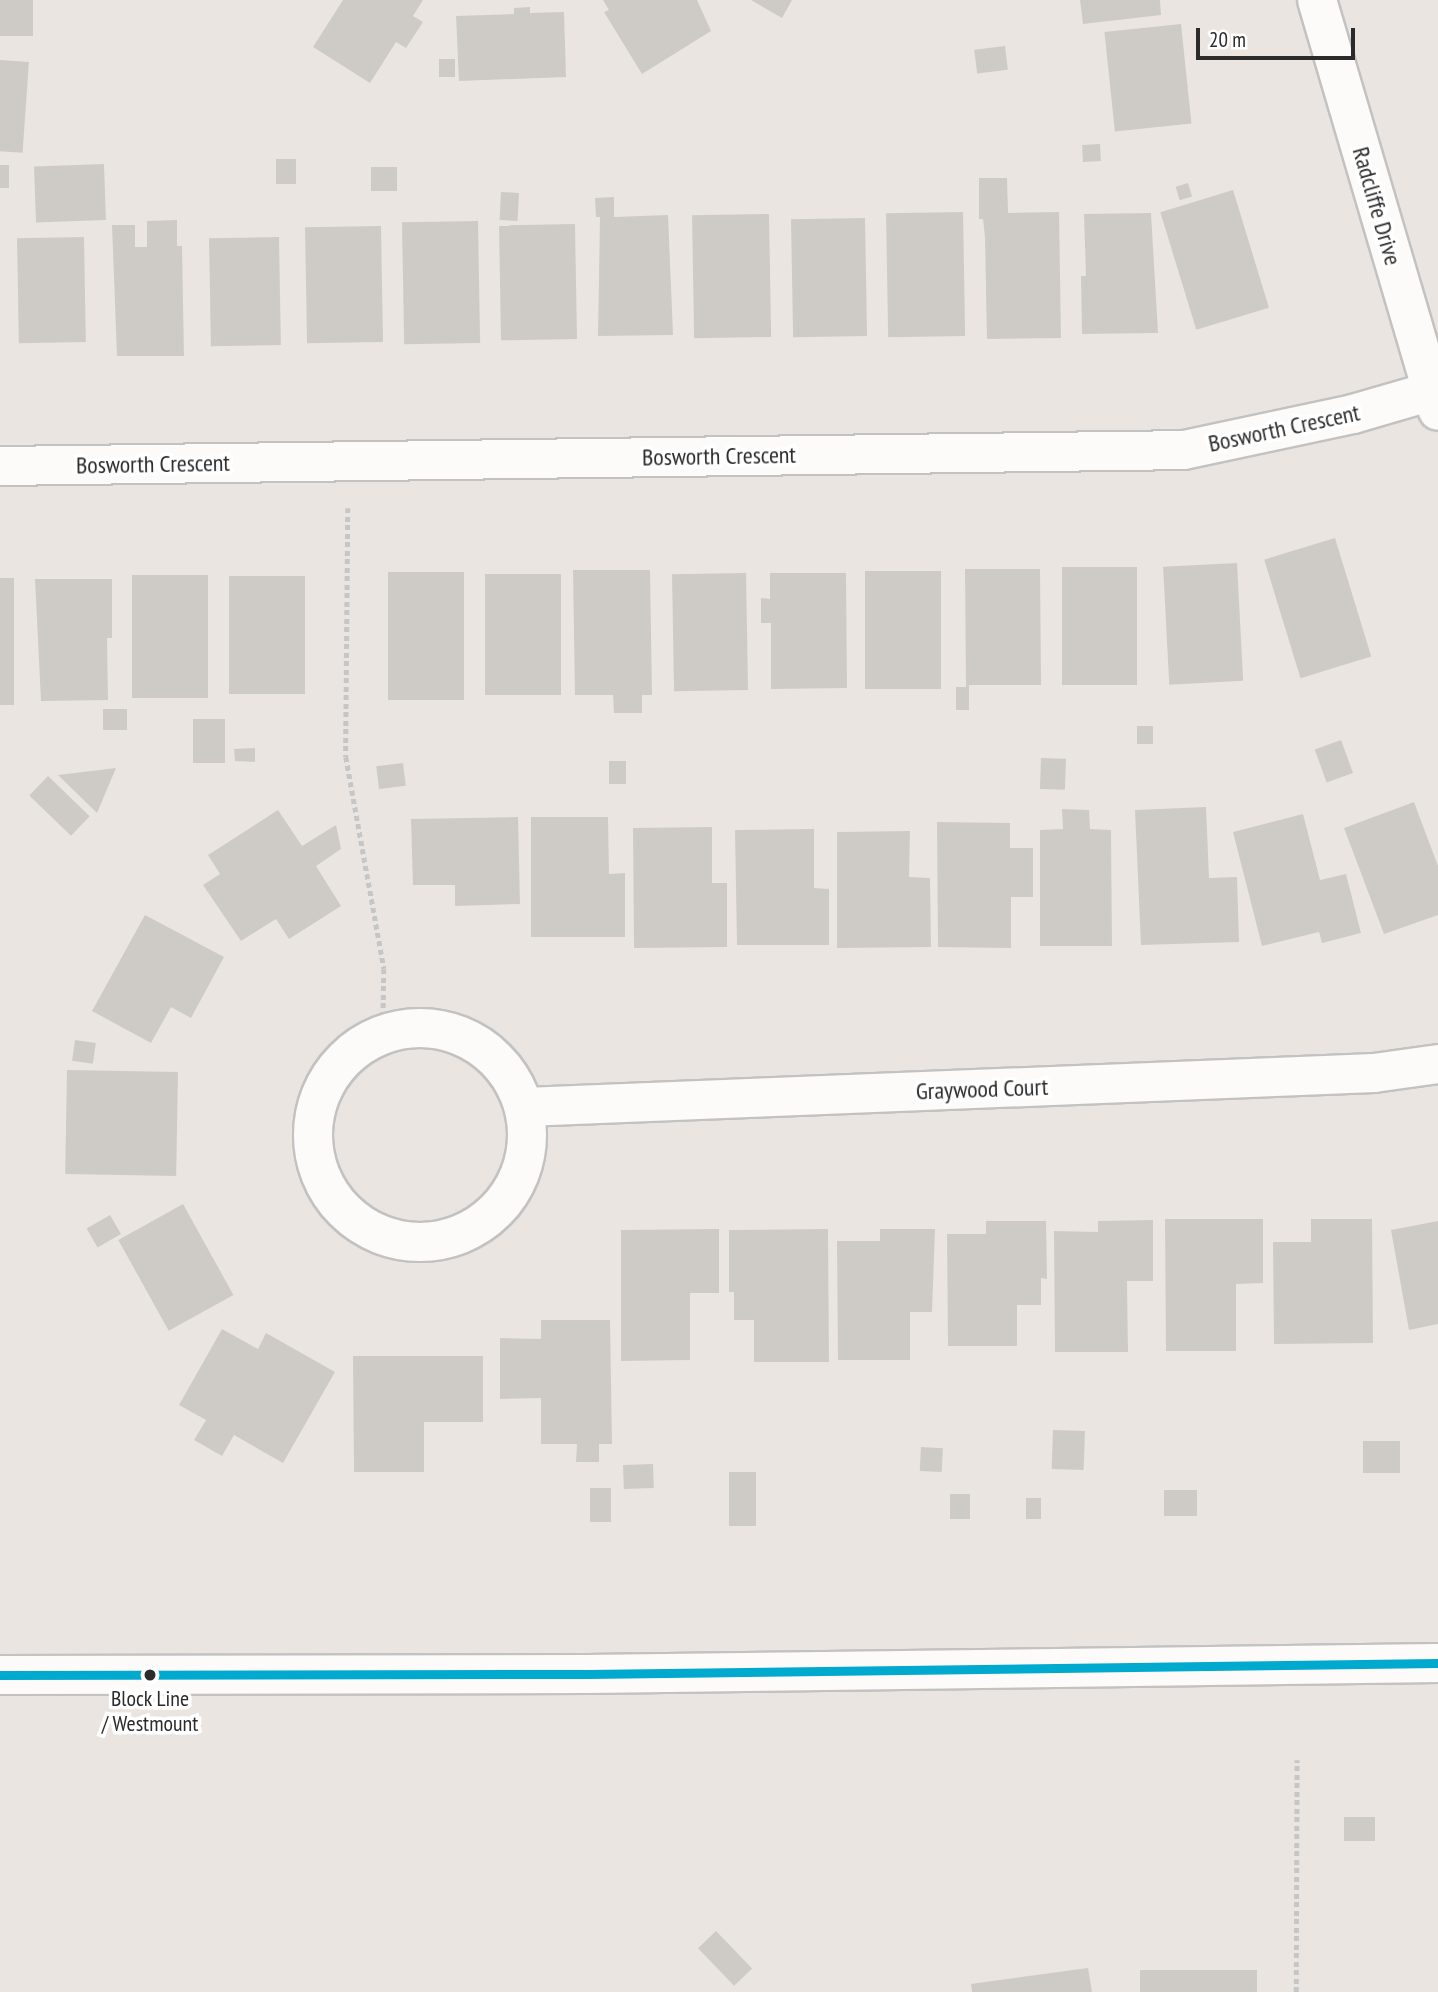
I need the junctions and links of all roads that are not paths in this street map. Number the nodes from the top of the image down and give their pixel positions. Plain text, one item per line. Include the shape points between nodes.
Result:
1 (1317, 0) edge
2 (1435, 401) edge
3 (0, 466) edge
4 (1438, 1064) edge
5 (525, 1107) junction
6 (1438, 1662) edge
7 (0, 1675) edge

1 - 2 street, Radcliffe Drive
2 - 3 street, Bosworth Crescent via 1184,450
4 - 5 street, Graywood Court via 1374,1073
5 - 5 street via 509,1073 482,1047 461,1036 424,1027 383,1034 350,1053 325,1082 313,1117 313,1158 338,1206 367,1230 400,1242 438,1242 479,1226 507,1200 520,1178 528,1141
6 - 7 street via 587,1674

